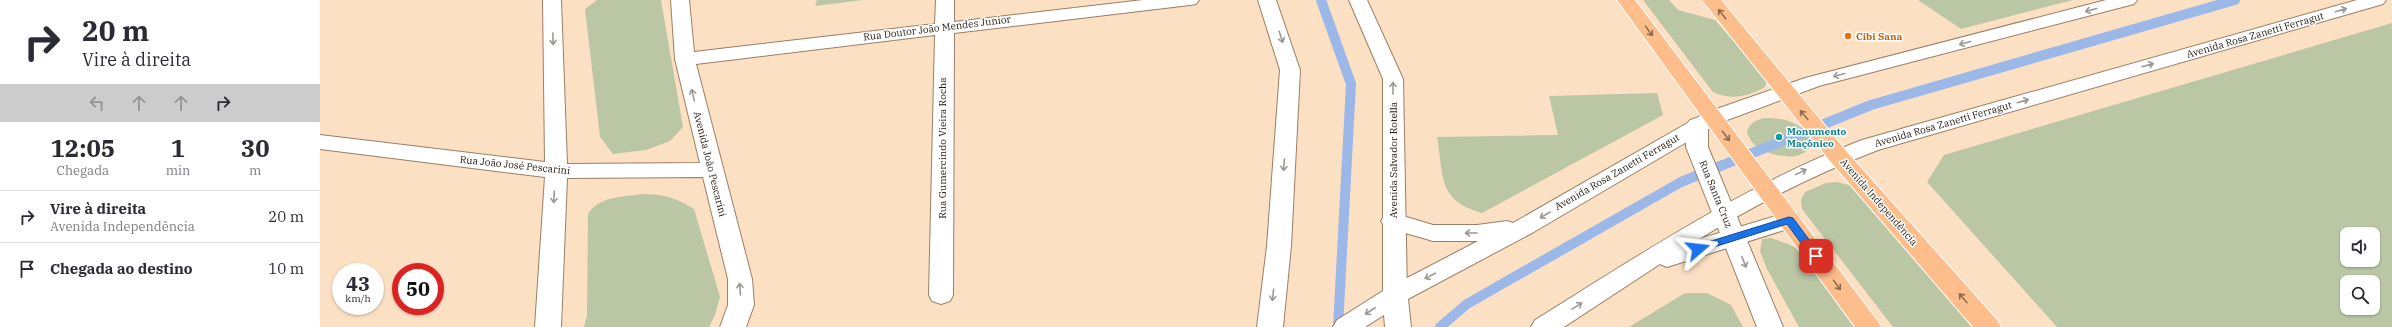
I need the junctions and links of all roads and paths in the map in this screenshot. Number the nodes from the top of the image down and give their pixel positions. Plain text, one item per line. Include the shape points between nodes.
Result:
1 (552, 0) edge
2 (680, 0) edge
3 (945, 0) edge
4 (1190, 0) edge
5 (1267, 0) edge
6 (1358, 0) edge
7 (1626, 0) edge
8 (1711, 0) edge
9 (2128, 0) edge
10 (2377, 0) edge
11 (943, 27) junction
12 (685, 59) junction
13 (1785, 92) junction
14 (1705, 122) junction
15 (320, 142) edge
16 (1838, 156) junction
17 (711, 170) junction
18 (556, 171) junction
19 (1766, 189) junction
20 (1724, 213) junction
21 (1789, 220) junction
22 (1393, 221) junction
23 (1524, 227) junction
24 (1734, 237) junction
25 (1641, 266) junction
26 (941, 295) dead end
27 (1395, 295) junction
28 (548, 327) edge
29 (733, 327) edge
30 (1270, 327) edge
31 (1346, 327) edge
32 (1398, 327) edge
33 (1544, 327) edge
34 (1770, 327) edge
35 (1869, 327) edge
36 (1988, 327) edge

1 -> 18 street
2 - 12 street, Avenida João Pescarini
3 - 11 street, Rua Gumercindo Vieira Rocha
4 - 11 street, Rua Doutor João Mendes Junior
5 -> 30 street via 1290,70 1279,240
22 -> 6 street, Avenida Salvador Rotella via 1393,79
7 -> 14 main road
13 -> 8 main road, Avenida Independência
9 -> 13 street, Avenida Rosa Zanetti Ferragut via 1812,82
16 -> 10 street, Avenida Rosa Zanetti Ferragut via 1878,142
11 - 12 street, Rua Doutor João Mendes Junior
11 - 26 street, Rua Gumercindo Vieira Rocha
17 -> 12 street, Avenida João Pescarini
13 - 14 street, Avenida Rosa Zanetti Ferragut
16 -> 13 main road, Avenida Independência
14 -> 19 main road
14 - 20 street, Rua Santa Cruz via 1698,147
14 -> 23 street, Avenida Rosa Zanetti Ferragut
15 - 18 street, Rua João José Pescarini
19 -> 16 street, Avenida Rosa Zanetti Ferragut
36 -> 16 main road, Avenida Independência
17 - 18 street, Rua João José Pescarini
29 -> 17 street, Avenida João Pescarini via 741,304 740,279
18 -> 28 street
19 - 20 street, Avenida Rosa Zanetti Ferragut
19 - 21 main road
20 - 24 street, Rua Santa Cruz
20 - 25 street, Avenida Rosa Zanetti Ferragut
21 - 24 street
21 -> 35 main road
23 -> 22 street via 1477,234 1433,233
22 - 27 street, Avenida Salvador Rotella
23 -> 27 street, Avenida Rosa Zanetti Ferragut
24 - 25 street
24 -> 34 street, Rua Santa Cruz
33 -> 25 street, Avenida Rosa Zanetti Ferragut
27 -> 31 street, Avenida Rosa Zanetti Ferragut
27 - 32 street, Avenida Salvador Rotella

